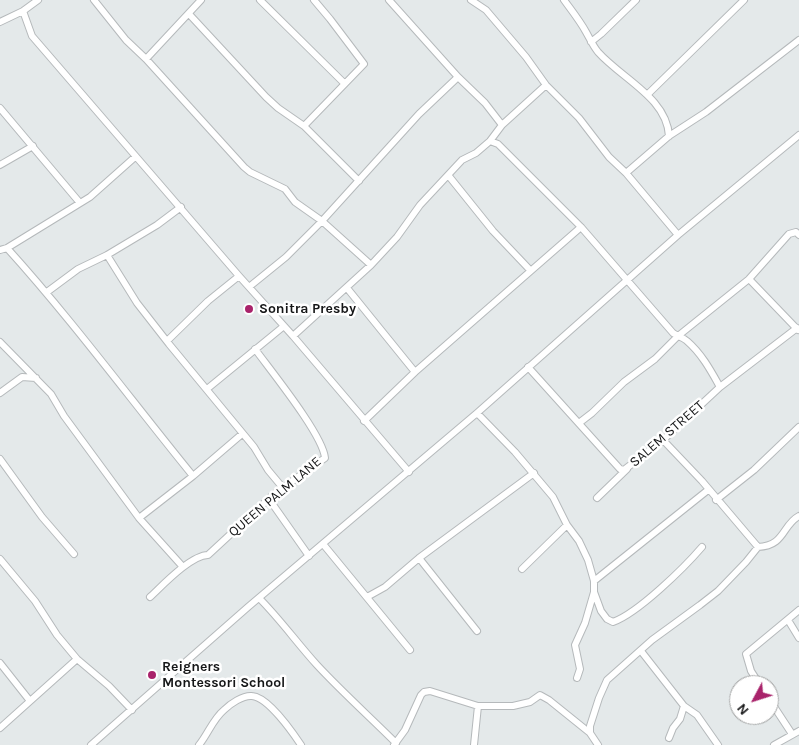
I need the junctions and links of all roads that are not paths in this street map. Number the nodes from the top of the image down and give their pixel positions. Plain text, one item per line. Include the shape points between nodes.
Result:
1 (38, 0) edge
2 (94, 0) edge
3 (201, 0) edge
4 (260, 0) edge
5 (314, 0) edge
6 (389, 0) edge
7 (471, 0) edge
8 (564, 0) edge
9 (636, 0) edge
10 (744, 0) edge
11 (23, 11) junction
12 (189, 14) junction
13 (0, 22) edge
14 (799, 40) edge
15 (591, 42) junction
16 (146, 59) junction
17 (458, 77) junction
18 (344, 83) junction
19 (546, 85) junction
20 (648, 94) junction
21 (0, 108) edge
22 (502, 124) junction
23 (304, 126) junction
24 (799, 135) edge
25 (669, 136) junction
26 (490, 141) junction
27 (33, 146) junction
28 (135, 157) junction
29 (0, 165) edge
30 (626, 173) junction
31 (448, 175) junction
32 (359, 181) junction
33 (80, 203) junction
34 (181, 207) junction
35 (322, 221) junction
36 (581, 227) junction
37 (678, 235) junction
38 (799, 235) edge
39 (3, 249) edge
40 (107, 255) junction
41 (370, 265) junction
42 (530, 270) junction
43 (239, 276) junction
44 (750, 279) junction
45 (627, 280) junction
46 (249, 287) junction
47 (347, 288) junction
48 (47, 292) junction
49 (284, 326) junction
50 (798, 330) edge
51 (293, 336) junction
52 (678, 336) junction
53 (167, 341) junction
54 (0, 342) edge
55 (255, 349) junction
56 (22, 364) junction
57 (528, 368) junction
58 (415, 372) junction
59 (22, 378) junction
60 (36, 378) junction
61 (720, 387) junction
62 (207, 389) junction
63 (0, 394) edge
64 (478, 412) junction
65 (364, 421) junction
66 (579, 423) junction
67 (799, 426) edge
68 (242, 434) junction
69 (663, 440) junction
70 (0, 459) edge
71 (628, 468) junction
72 (409, 472) junction
73 (534, 473) junction
74 (193, 476) junction
75 (283, 488) junction
76 (708, 490) junction
77 (597, 498) dead end
78 (269, 499) junction
79 (716, 500) junction
80 (799, 516) edge
81 (139, 518) junction
82 (567, 525) junction
83 (323, 544) junction
84 (702, 547) dead end
85 (758, 547) junction
86 (74, 554) dead end
87 (309, 556) junction
88 (419, 558) junction
89 (0, 559) edge
90 (183, 567) junction
91 (522, 569) dead end
92 (594, 581) junction
93 (594, 592) junction
94 (150, 597) dead end
95 (259, 598) junction
96 (367, 598) junction
97 (799, 610) edge
98 (788, 620) junction
99 (477, 631) dead end
100 (799, 638) edge
101 (410, 650) dead end
102 (641, 651) junction
103 (77, 659) junction
104 (0, 663) edge
105 (753, 675) edge
106 (577, 678) dead end
107 (30, 701) junction
108 (478, 706) junction
109 (684, 706) junction
110 (132, 710) junction
111 (779, 714) edge
112 (0, 728) edge
113 (799, 731) edge
114 (590, 733) junction
115 (792, 734) junction
116 (669, 738) dead end
117 (201, 744) edge
118 (395, 744) edge
119 (91, 745) edge
120 (301, 745) edge
121 (474, 745) edge
122 (598, 745) edge
123 (718, 745) edge
124 (774, 745) edge

1 - 11 street
2 - 16 street
3 - 12 street
4 - 18 street
5 - 18 street via 364,64
6 - 17 street
7 - 19 street via 486,10
8 - 15 street
9 - 15 street
10 - 20 street
11 - 13 street
11 - 28 street via 32,36
12 - 16 street
12 - 23 street via 266,97
14 - 25 street via 706,112
15 - 20 street via 607,61
16 - 35 street via 250,172 285,189 295,202
17 - 22 street
17 - 32 street via 419,114
18 - 23 street
19 - 22 street
19 - 30 street
20 - 25 street via 666,121
21 - 27 street
22 - 26 street
23 - 32 street
24 - 37 street
25 - 30 street
26 - 31 street via 462,160
26 - 36 street via 498,144
27 - 29 street
27 - 33 street
28 - 33 street
28 - 34 street
30 - 37 street
31 - 41 street
31 - 42 street via 492,231
32 - 35 street
33 - 39 street
34 - 40 street
34 - 43 street
35 - 41 street
35 - 46 street via 286,257
36 - 42 street
36 - 45 street
37 - 45 street
38 - 44 street via 796,232 789,234
39 - 48 street
40 - 48 street via 78,269
40 - 53 street
41 - 47 street
42 - 58 street
43 - 46 street
43 - 53 street via 202,306
44 - 50 street
44 - 52 street
45 - 52 street
45 - 57 street
46 - 49 street
47 - 51 street
47 - 58 street
48 - 74 street
49 - 51 street
49 - 55 street
50 - 61 street, SALEM STREET
51 - 65 street
52 - 61 street via 699,354
52 - 66 street
53 - 62 street
54 - 56 street
55 - 62 street
55 - 75 street, QUEEN PALM LANE via 298,407 325,454 325,458
56 - 59 street
56 - 60 street
57 - 64 street
57 - 66 street, SALEM STREET
58 - 65 street
59 - 60 street
59 - 63 street
60 - 81 street via 51,394
61 - 69 street, SALEM STREET
62 - 68 street
64 - 72 street
64 - 73 street
65 - 72 street
66 - 71 street, SALEM STREET via 620,469
67 - 79 street via 754,470
68 - 74 street
68 - 75 street
69 - 71 street, SALEM STREET
69 - 76 street
70 - 86 street via 42,517
71 - 77 street
72 - 83 street
73 - 82 street via 553,497
73 - 88 street
74 - 81 street
75 - 78 street, QUEEN PALM LANE
76 - 79 street
76 - 92 street
78 - 87 street
78 - 90 street, QUEEN PALM LANE via 208,555
79 - 85 street
80 - 85 street via 794,518 780,539
81 - 90 street
82 - 91 street
82 - 92 street via 579,541
83 - 87 street
83 - 96 street
84 - 93 street via 673,578 613,622 601,611
85 - 102 street via 700,606
87 - 95 street
88 - 96 street
88 - 99 street
89 - 103 street via 36,601
90 - 94 street, QUEEN PALM LANE
92 - 93 street
93 - 106 street via 575,645 580,669
95 - 110 street
95 - 118 street via 318,666
96 - 101 street
97 - 98 street
98 - 100 street
98 - 105 street via 746,654
102 - 109 street
102 - 114 street via 607,680
103 - 107 street
103 - 110 street
104 - 107 street
107 - 112 street
108 - 114 street via 512,706 540,696
108 - 118 street via 424,692
108 - 121 street
109 - 116 street
109 - 123 street via 697,715
110 - 119 street
111 - 115 street
113 - 115 street
114 - 122 street
115 - 124 street
117 - 120 street via 223,710 251,696 260,699 282,718

